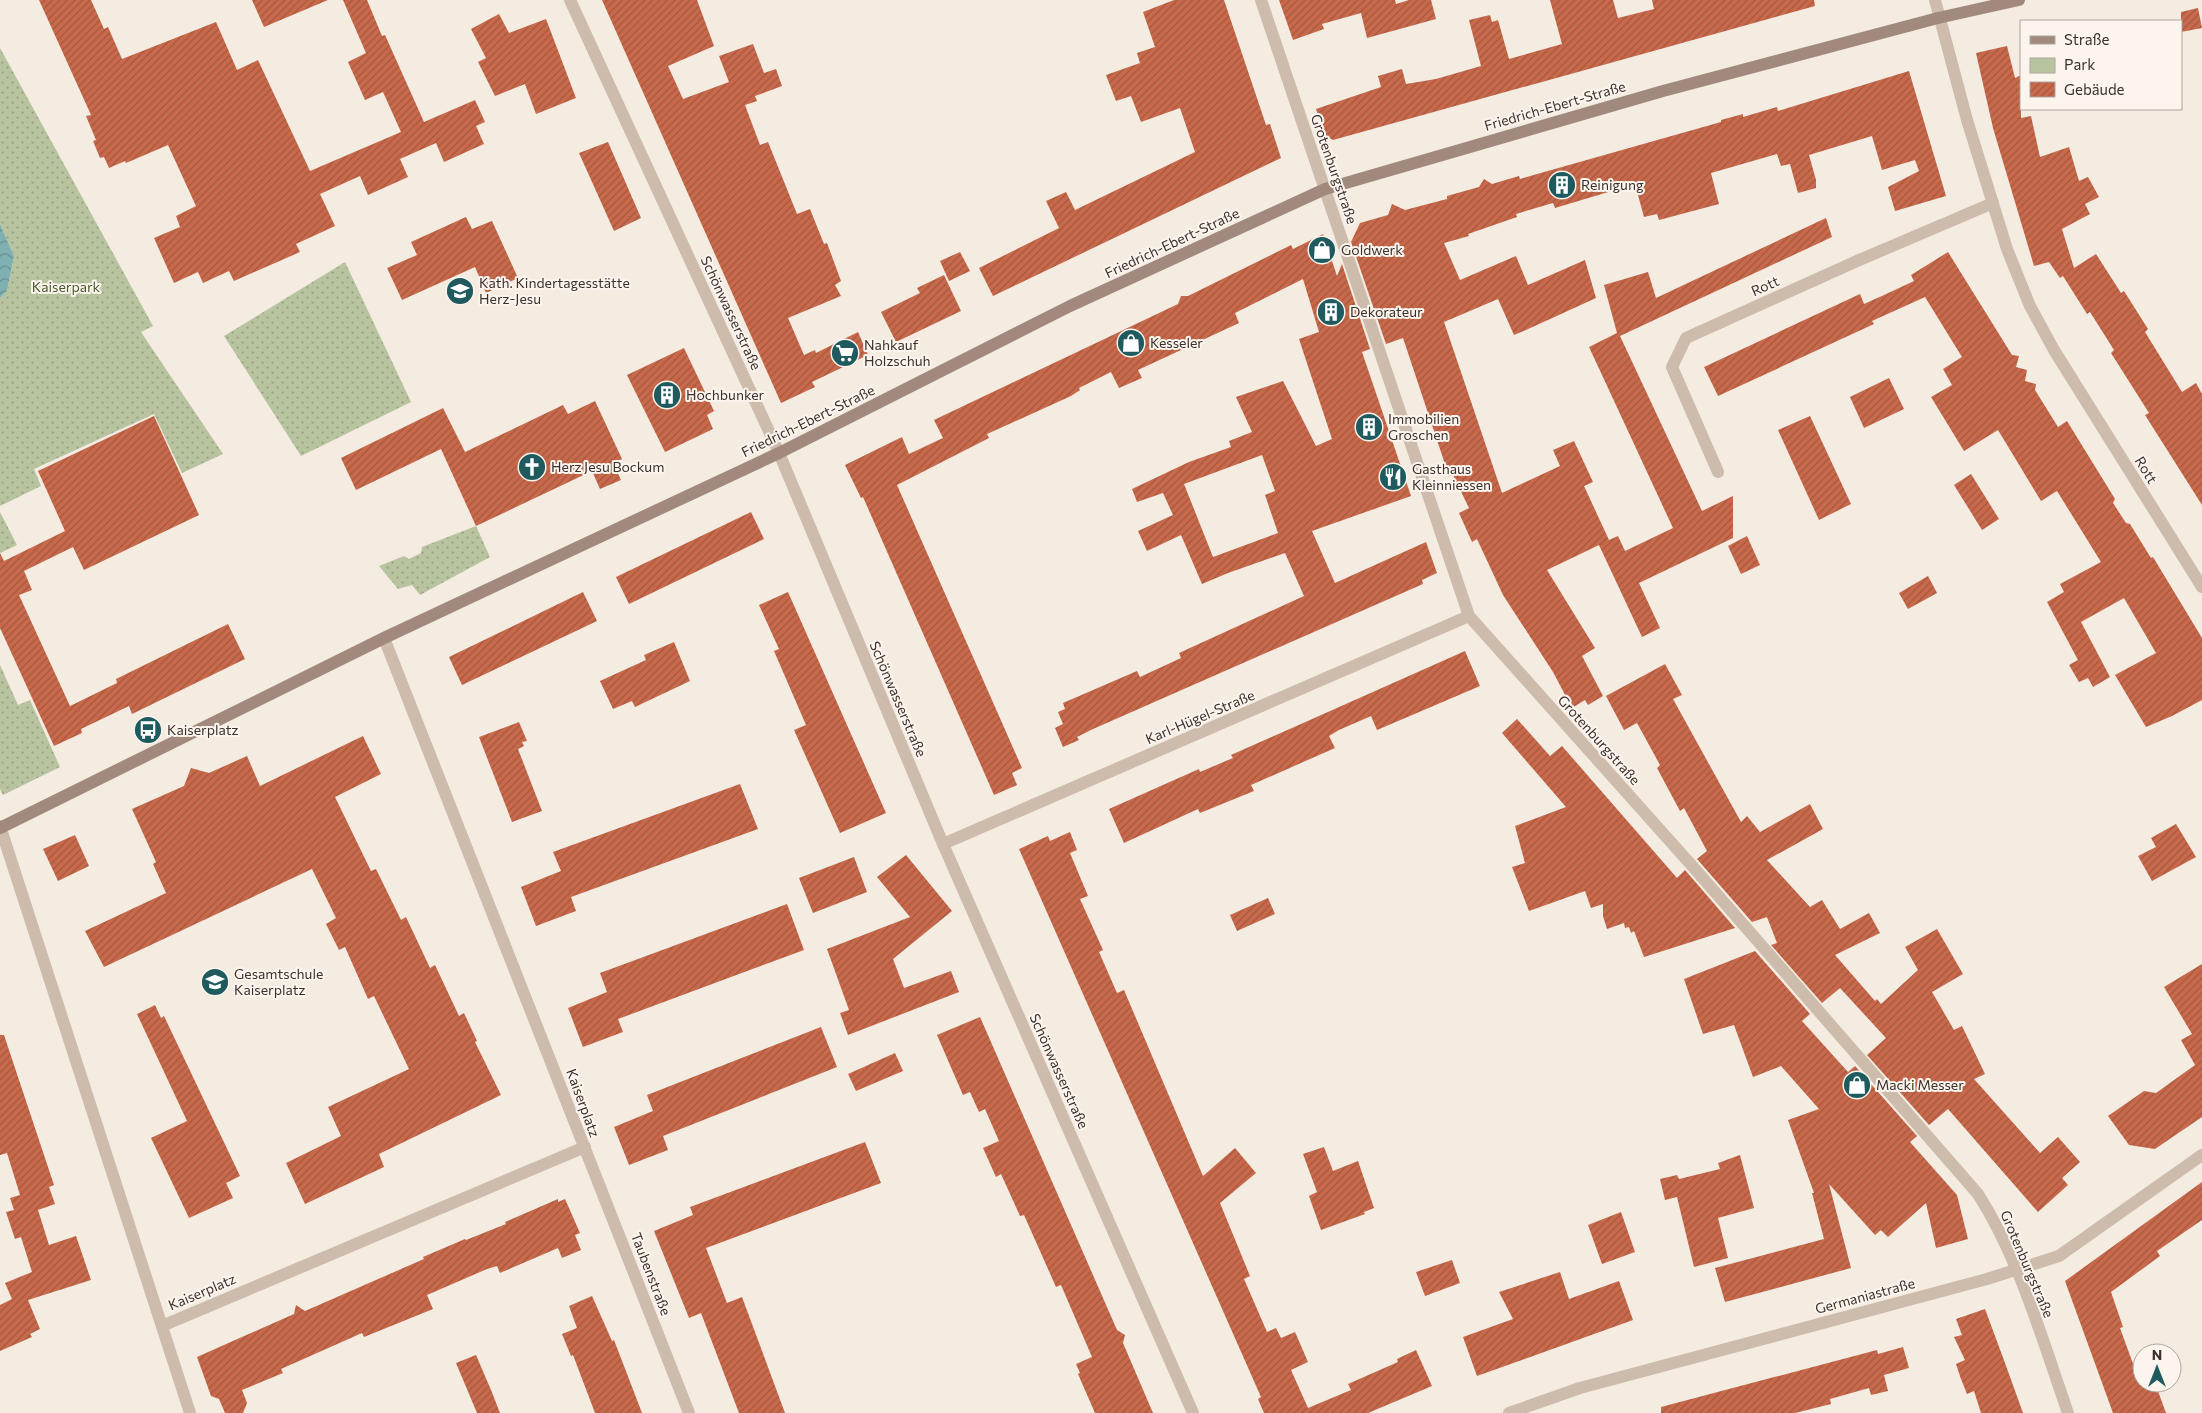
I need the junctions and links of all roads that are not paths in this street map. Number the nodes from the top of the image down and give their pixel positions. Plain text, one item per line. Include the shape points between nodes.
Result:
1 (570, 0) edge
2 (1261, 0) edge
3 (1935, 0) edge
4 (2019, 0) edge
5 (1938, 18) junction
6 (1325, 189) junction
7 (1993, 203) junction
8 (780, 453) junction
9 (1718, 472) dead end
10 (2202, 587) edge
11 (1470, 616) junction
12 (384, 638) junction
13 (0, 827) edge
14 (943, 844) junction
15 (585, 1146) junction
16 (2202, 1155) edge
17 (2016, 1270) junction
18 (162, 1326) junction
19 (190, 1413) edge
20 (689, 1413) edge
21 (1193, 1413) edge
22 (1510, 1413) edge
23 (2068, 1413) edge

1 - 8 street, Schönwasserstraße
2 - 6 street, Grotenburgstraße
3 - 5 street, Rott
4 - 5 street, Friedrich-Ebert-Straße
5 - 6 street, Friedrich-Ebert-Straße via 1663,91
5 - 7 street, Rott
6 - 8 street, Friedrich-Ebert-Straße via 1070,306
6 - 11 street, Grotenburgstraße
7 - 9 street, Rott via 1686,338 1672,366
7 - 10 street, Rott via 2016,274 2040,327
8 - 12 street, Friedrich-Ebert-Straße
8 - 14 street, Schönwasserstraße
11 - 14 street, Karl-Hügel-Straße
11 - 17 street, Grotenburgstraße via 1978,1194 2002,1236
12 - 13 street, Kaiserplatz
12 - 15 street, Kaiserplatz
13 - 18 street, Kaiserplatz
14 - 21 street, Schönwasserstraße
15 - 18 street, Kaiserplatz
15 - 20 street, Taubenstraße
16 - 17 street, Germaniastraße via 2068,1250
17 - 22 street, Germaniastraße via 1580,1388
17 - 23 street, Grotenburgstraße
18 - 19 street

